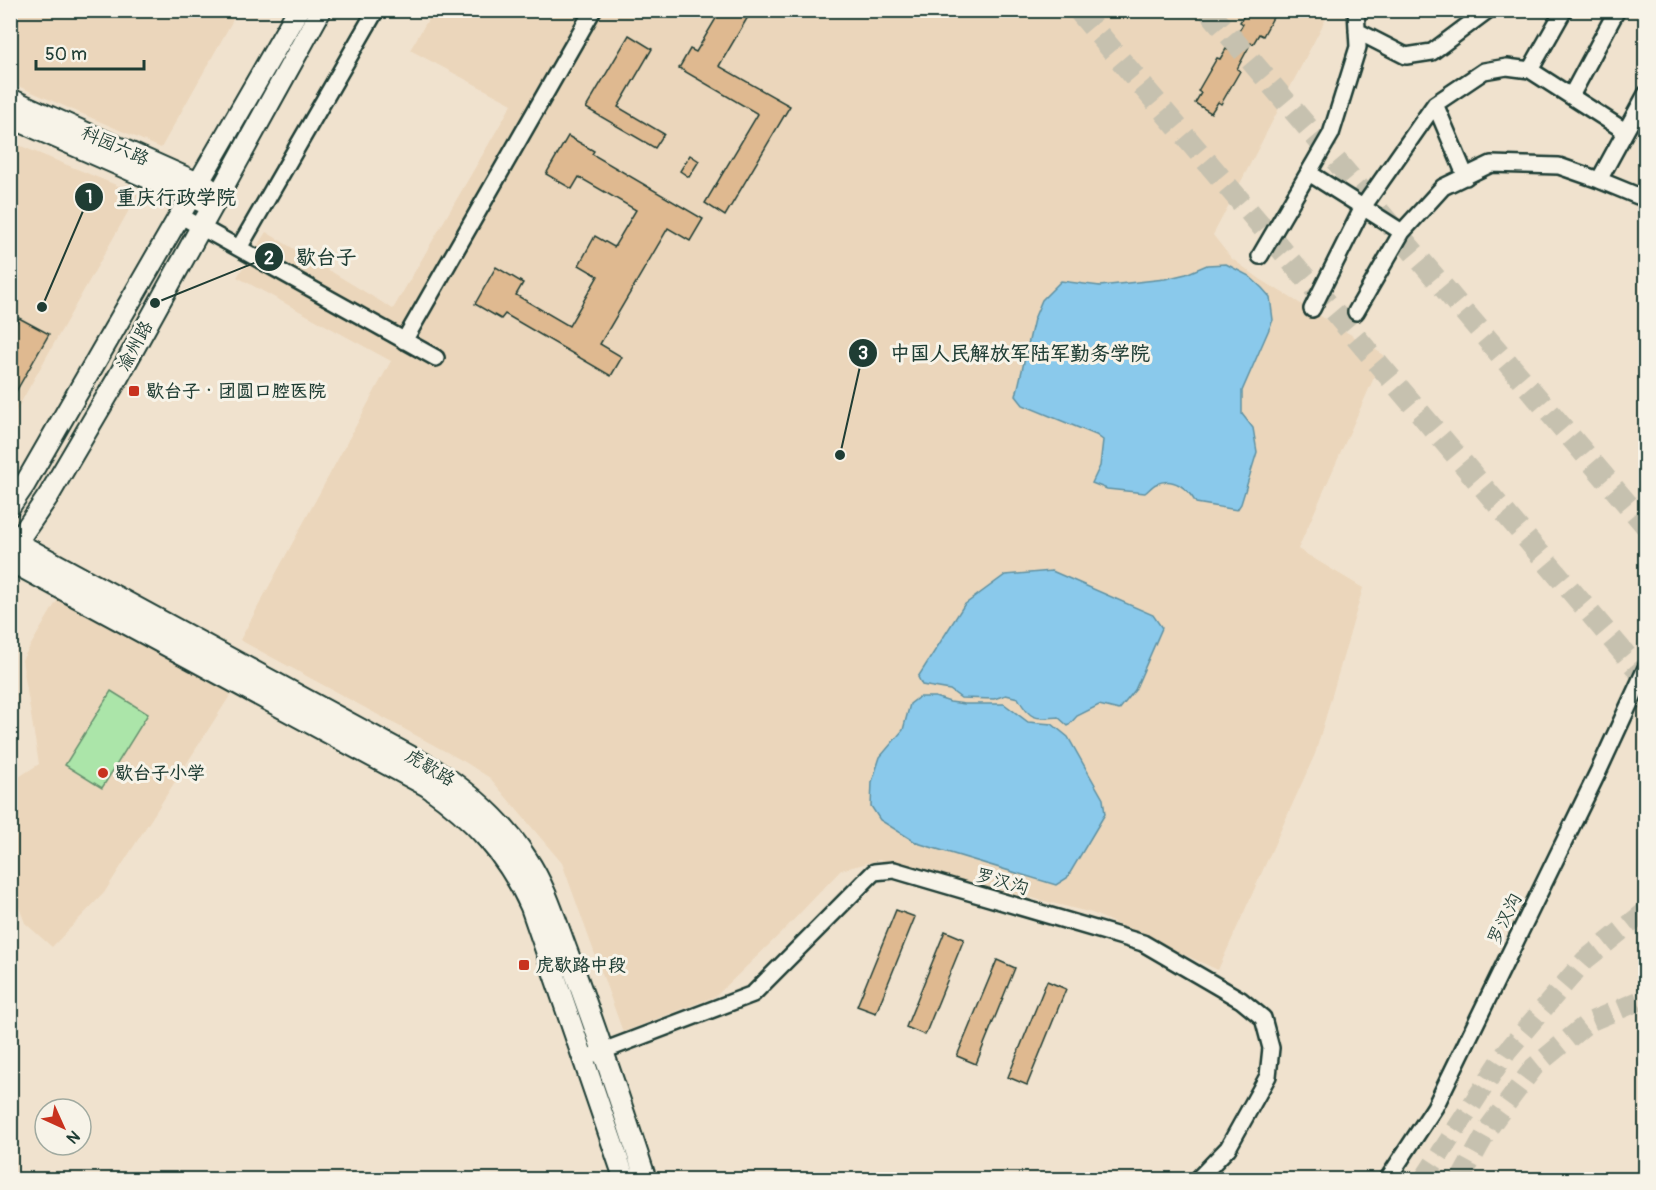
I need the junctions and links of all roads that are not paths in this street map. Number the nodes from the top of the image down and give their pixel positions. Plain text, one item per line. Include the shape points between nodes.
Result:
1 (298, 10) edge
2 (321, 10) edge
3 (376, 10) edge
4 (593, 10) edge
5 (1356, 10) edge
6 (1488, 10) edge
7 (1564, 10) edge
8 (1617, 10) edge
9 (1357, 31) junction
10 (1530, 70) junction
11 (1646, 94) edge
12 (1571, 96) junction
13 (10, 99) edge
14 (1435, 104) junction
15 (10, 117) edge
16 (1625, 131) junction
17 (1309, 173) junction
18 (1466, 177) junction
19 (1599, 180) junction
20 (195, 190) junction
21 (1646, 193) edge
22 (216, 200) junction
23 (1363, 207) junction
24 (181, 216) junction
25 (201, 227) junction
26 (1402, 232) junction
27 (239, 248) junction
28 (1260, 256) dead end
29 (1312, 309) dead end
30 (1356, 312) dead end
31 (404, 341) junction
32 (436, 358) dead end
33 (10, 506) edge
34 (12, 549) edge
35 (1646, 668) edge
36 (604, 1051) junction
37 (584, 1058) junction
38 (626, 1179) edge
39 (646, 1179) edge
40 (1197, 1179) edge
41 (1387, 1179) edge

1 - 20 main road, 渝州路
2 - 22 main road, 渝州路
3 - 27 street
4 - 31 street
5 - 9 street
6 - 9 street via 1432,52 1415,55 1406,56
7 - 10 street
8 - 12 street
9 - 17 street via 1358,47 1331,134
10 - 12 street
10 - 14 street via 1508,67 1484,71
11 - 16 street
12 - 16 street
13 - 20 main road, 科园六路
14 - 18 street
14 - 23 street
15 - 20 main road, 科园六路
16 - 19 street
17 - 23 street
17 - 28 street
18 - 19 street via 1491,164 1559,166
18 - 26 street via 1443,187
19 - 21 street via 1638,196
20 - 22 main road, 科园六路
20 - 24 main road, 渝州路
22 - 25 main road, 渝州路
23 - 26 street
23 - 29 street
24 - 25 street
24 - 33 main road, 渝州路
25 - 27 street
25 - 34 main road, 渝州路 via 116,381 49,495
26 - 30 street
27 - 31 street
31 - 32 street
34 - 36 main road, 虎歇路 via 461,786 510,835 538,877
34 - 37 main road, 虎歇路 via 427,786 473,821 494,844 522,887
35 - 41 street, 罗汉沟 via 1435,1107
36 - 37 street, 罗汉沟
36 - 39 main road, 虎歇路
36 - 40 street, 罗汉沟 via 753,994 874,872 894,870 1143,943 1241,1000 1263,1018 1271,1048 1268,1076 1228,1148
37 - 38 main road, 虎歇路

